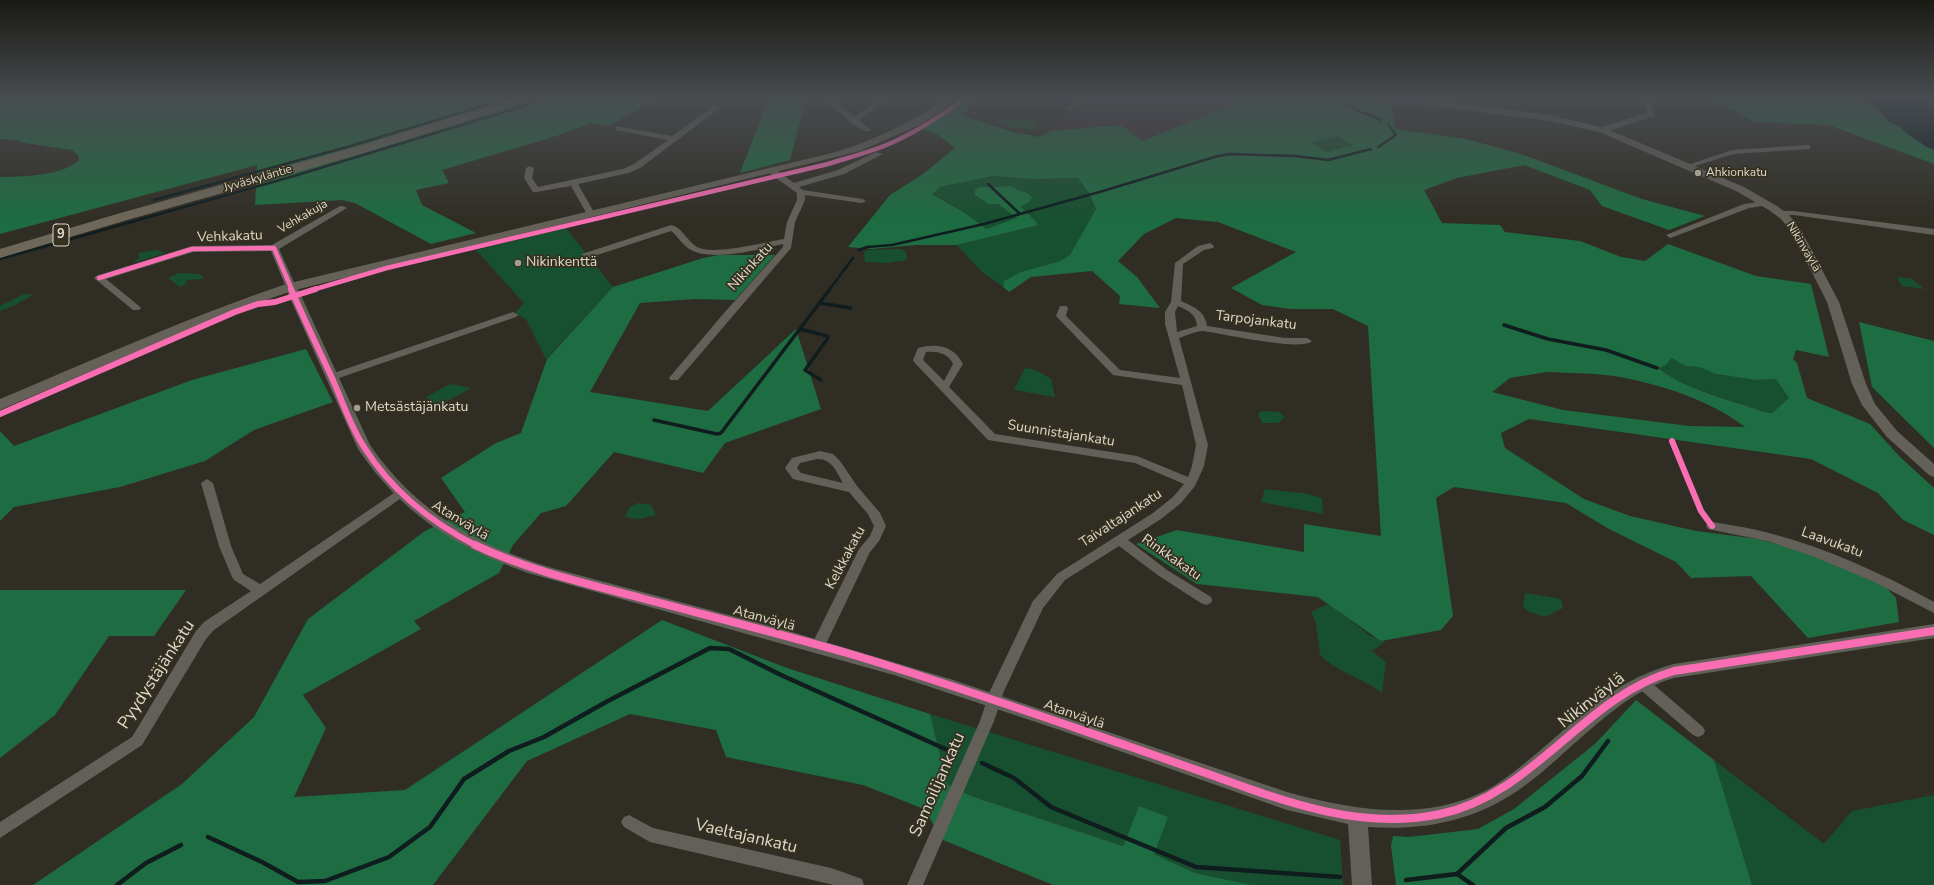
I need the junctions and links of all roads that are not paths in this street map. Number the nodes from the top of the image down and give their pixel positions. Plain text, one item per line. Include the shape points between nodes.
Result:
1 (398, 138) edge
2 (670, 138) edge
3 (884, 138) edge
4 (1622, 138) edge
5 (674, 139) joint
6 (1807, 146) dead end
7 (879, 154) dead end
8 (1689, 166) junction
9 (530, 168) dead end
10 (772, 171) junction
11 (573, 183) junction
12 (793, 186) junction
13 (801, 192) junction
14 (862, 201) dead end
15 (1765, 203) junction
16 (343, 208) dead end
17 (1779, 212) junction
18 (591, 214) junction
19 (122, 216) junction
20 (1934, 232) edge
21 (1670, 235) dead end
22 (788, 241) junction
23 (1210, 246) dead end
24 (0, 247) edge
25 (274, 248) junction
26 (0, 254) edge
27 (585, 256) dead end
28 (291, 288) junction
29 (1176, 302) junction
30 (136, 308) dead end
31 (1063, 308) dead end
32 (513, 315) dead end
33 (1202, 328) junction
34 (1174, 336) junction
35 (1307, 341) dead end
36 (332, 377) junction
37 (674, 378) dead end
38 (1186, 382) junction
39 (943, 387) dead end
40 (0, 405) edge
41 (1934, 472) edge
42 (207, 483) dead end
43 (1191, 483) junction
44 (853, 489) junction
45 (401, 494) junction
46 (1712, 526) dead end
47 (1120, 540) junction
48 (261, 591) junction
49 (1206, 600) dead end
50 (1934, 608) edge
51 (1934, 631) edge
52 (818, 646) junction
53 (1641, 682) junction
54 (994, 700) junction
55 (1698, 731) dead end
56 (1356, 818) junction
57 (629, 822) dead end
58 (0, 832) edge
59 (856, 885) edge
60 (916, 885) edge
61 (1362, 885) edge

1 - 19 highway, Jyväskyläntie / 9
2 - 5 street
3 - 10 main road via 840,154
4 - 8 street, Nikinväylä
5 - 11 street via 637,166
6 - 8 street via 1732,152
7 - 12 street via 841,172
8 - 15 street, Nikinväylä
9 - 11 street via 528,178 536,190
10 - 12 street
10 - 18 main road
11 - 18 street
12 - 13 street
13 - 14 street
13 - 22 street, Nikinkatu via 801,200 791,222
15 - 17 street, Nikinväylä
15 - 21 street via 1749,206
16 - 25 street, Vehkakuja
17 - 20 street
17 - 41 street, Nikinväylä via 1796,230 1833,302 1859,384 1869,405 1892,434
18 - 28 main road
19 - 24 highway, 9
19 - 26 highway, 9
22 - 27 street via 704,252 695,249 677,230 671,228
22 - 37 street, Nikinkatu via 787,248
23 - 29 street, Taivaltajankatu via 1201,248 1179,263
25 - 28 street, Vehkakatu
25 - 30 street, Vehkakatu via 192,249 98,278
28 - 36 street, Atanväylä
28 - 40 main road via 246,302 178,329
29 - 33 street, Tarpojankatu via 1194,310 1201,318
29 - 34 street, Taivaltajankatu via 1170,312
31 - 38 street via 1061,316 1118,373
32 - 36 street
33 - 34 street, Tarpojankatu
33 - 35 street, Tarpojankatu via 1285,341
34 - 38 street, Taivaltajankatu
36 - 45 street, Atanväylä via 363,446
38 - 43 street, Taivaltajankatu via 1202,445
39 - 43 street, Suunnistajankatu via 992,437 1137,460
42 - 48 street via 225,546 238,577
43 - 47 street, Taivaltajankatu via 1177,500
44 - 44 street, Kelkkakatu via 836,463 828,457 820,454 792,464 791,468 797,476
44 - 52 street, Kelkkakatu via 874,514 880,526 875,538 865,549
45 - 48 street, Pyydystäjänkatu
45 - 52 street, Atanväylä via 439,525 479,547 522,565
46 - 50 street, Laavukatu via 1774,539 1830,557 1888,583
47 - 49 street, Rinkkakatu via 1163,573
47 - 54 street, Taivaltajankatu via 1061,577 1042,600
48 - 58 street, Pyydystäjänkatu via 214,622 201,635 137,741
51 - 53 street, Nikinväylä via 1674,671
52 - 54 street, Atanväylä
53 - 55 street
53 - 56 street, Nikinväylä via 1609,703 1516,780 1490,797 1438,815 1380,820
54 - 56 street, Atanväylä via 1287,801
54 - 60 street, Samoilijankatu
56 - 61 street
57 - 59 street, Vaeltajankatu via 650,835 831,876

